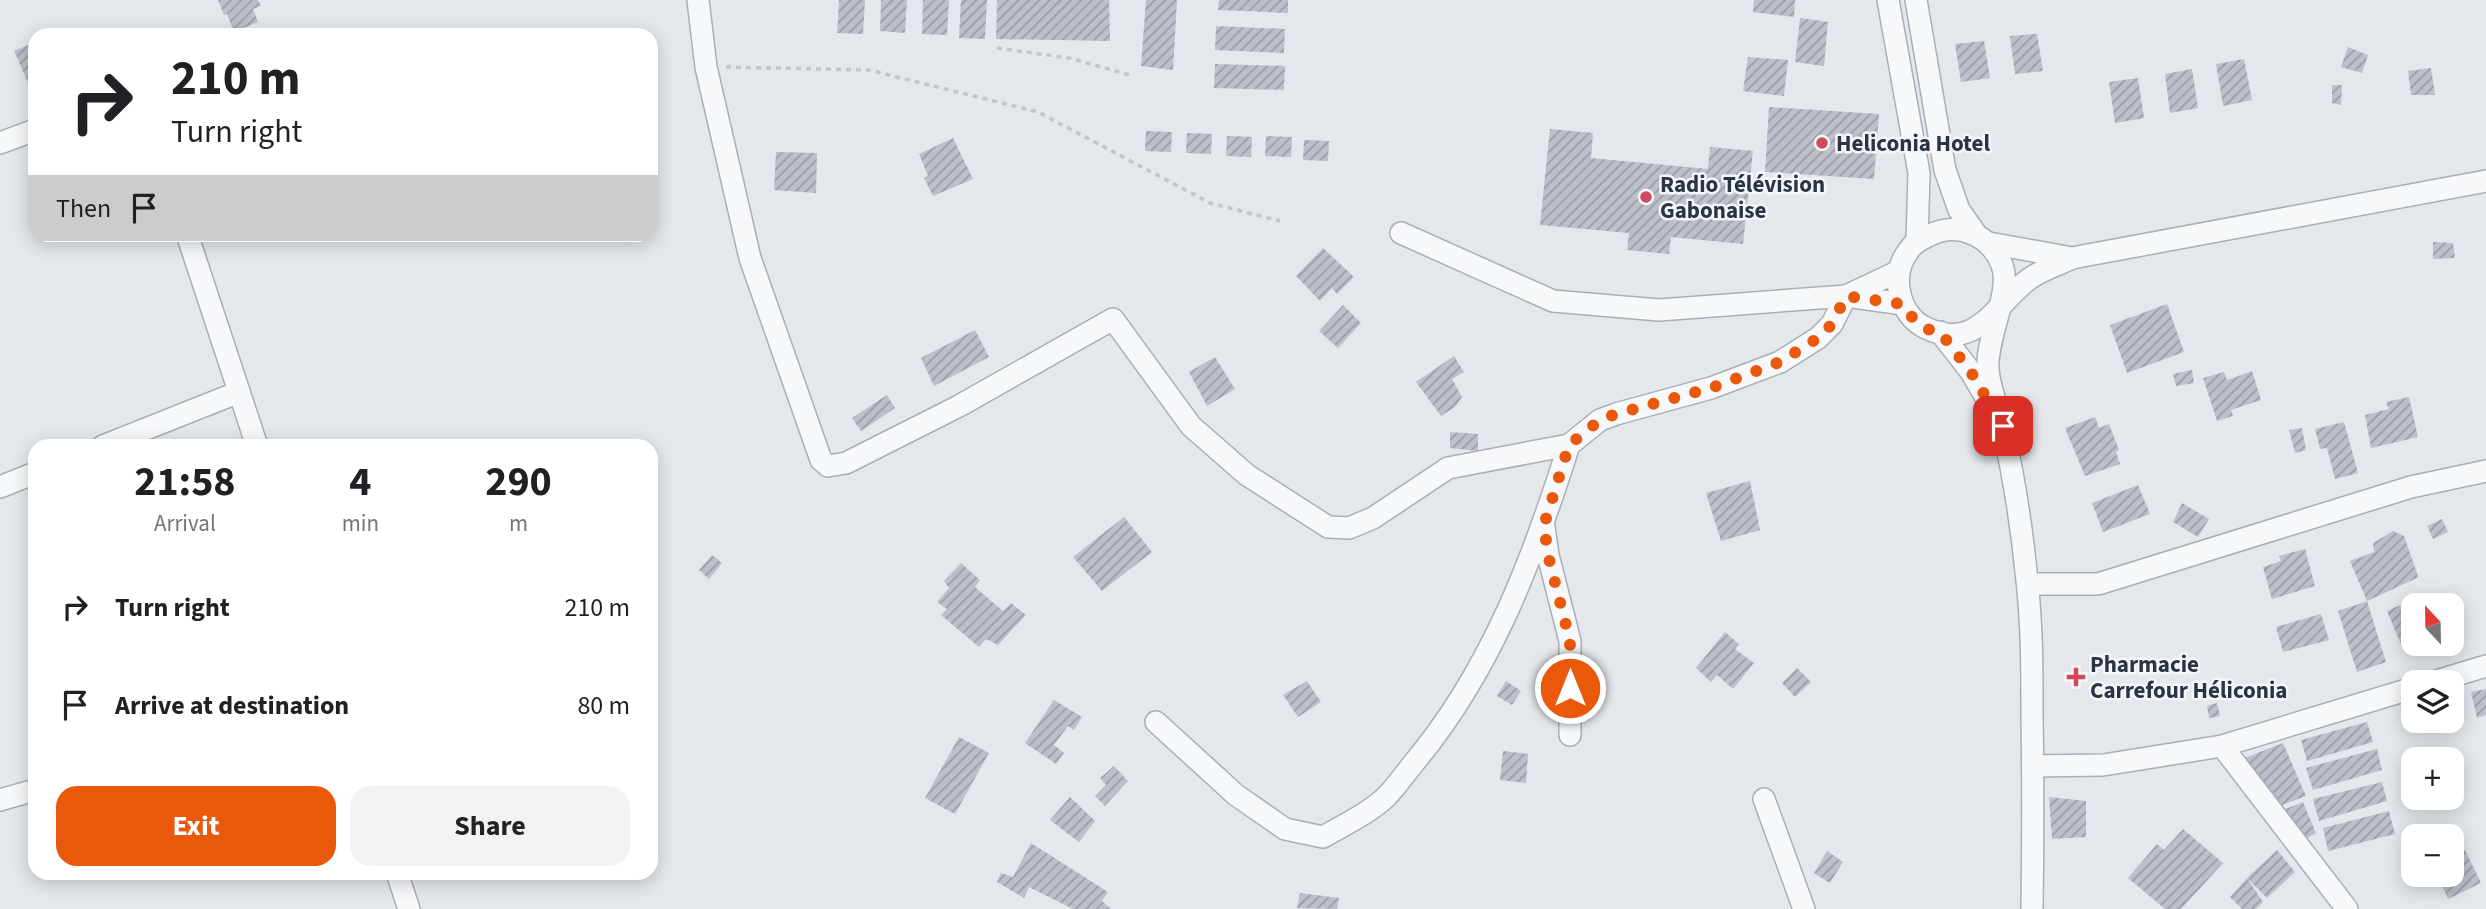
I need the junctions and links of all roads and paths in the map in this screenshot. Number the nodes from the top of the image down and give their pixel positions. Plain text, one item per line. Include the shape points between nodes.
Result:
1 (698, 0) edge
2 (1888, 0) edge
3 (1916, 0) edge
4 (997, 48) dead end
5 (706, 67) junction
6 (1133, 76) dead end
7 (28, 133) edge
8 (0, 143) edge
9 (2486, 181) edge
10 (1280, 221) dead end
11 (1401, 233) dead end
12 (1982, 239) junction
13 (1917, 241) junction
14 (190, 242) edge
15 (2072, 258) junction
16 (1899, 271) junction
17 (1846, 296) junction
18 (1903, 304) junction
19 (1998, 309) junction
20 (1940, 332) junction
21 (239, 392) junction
22 (2003, 426) junction
23 (121, 439) edge
24 (255, 439) edge
25 (1569, 445) junction
26 (2486, 471) edge
27 (28, 476) edge
28 (0, 486) edge
29 (1544, 525) junction
30 (2028, 584) junction
31 (2486, 666) edge
32 (2464, 673) edge
33 (2401, 692) edge
34 (1156, 722) dead end
35 (1570, 735) dead end
36 (2222, 746) junction
37 (2033, 766) junction
38 (28, 792) edge
39 (1764, 799) dead end
40 (0, 800) edge
41 (399, 880) edge
42 (409, 909) edge
43 (1804, 909) edge
44 (2032, 909) edge
45 (2347, 909) edge

1 - 5 street
2 - 13 street via 1919,173
3 - 12 street via 1945,170 1959,209
4 - 6 path via 1069,58
5 - 10 path via 869,70 1038,112 1210,203
5 - 25 street via 750,258 821,460 828,466 846,463 959,406 1113,319 1191,426 1247,475 1328,527 1349,528 1373,518 1448,468
7 - 8 street
9 - 15 street
11 - 17 street via 1553,301 1659,310
12 - 13 street via 1951,228
12 - 15 street
12 - 19 street via 2004,270 2005,287
13 - 16 street
14 - 21 street
15 - 19 street via 2029,279
16 - 17 street
16 - 18 street
17 - 18 street
17 - 25 street via 1832,324 1818,338 1780,362 1711,388 1600,420
18 - 20 street via 1919,324
19 - 20 street via 1965,333
19 - 22 street via 1988,369
20 - 22 street
21 - 23 street
21 - 24 street
22 - 30 street
25 - 29 street
26 - 30 street via 2411,487 2098,584
27 - 28 street
29 - 34 street via 1476,677 1432,741 1385,798 1323,837 1284,829 1236,795
29 - 35 street via 1570,641
30 - 37 street
31 - 32 street
33 - 36 street
36 - 37 street via 2103,765
36 - 45 street
37 - 44 street
38 - 40 street
39 - 43 street
41 - 42 street

